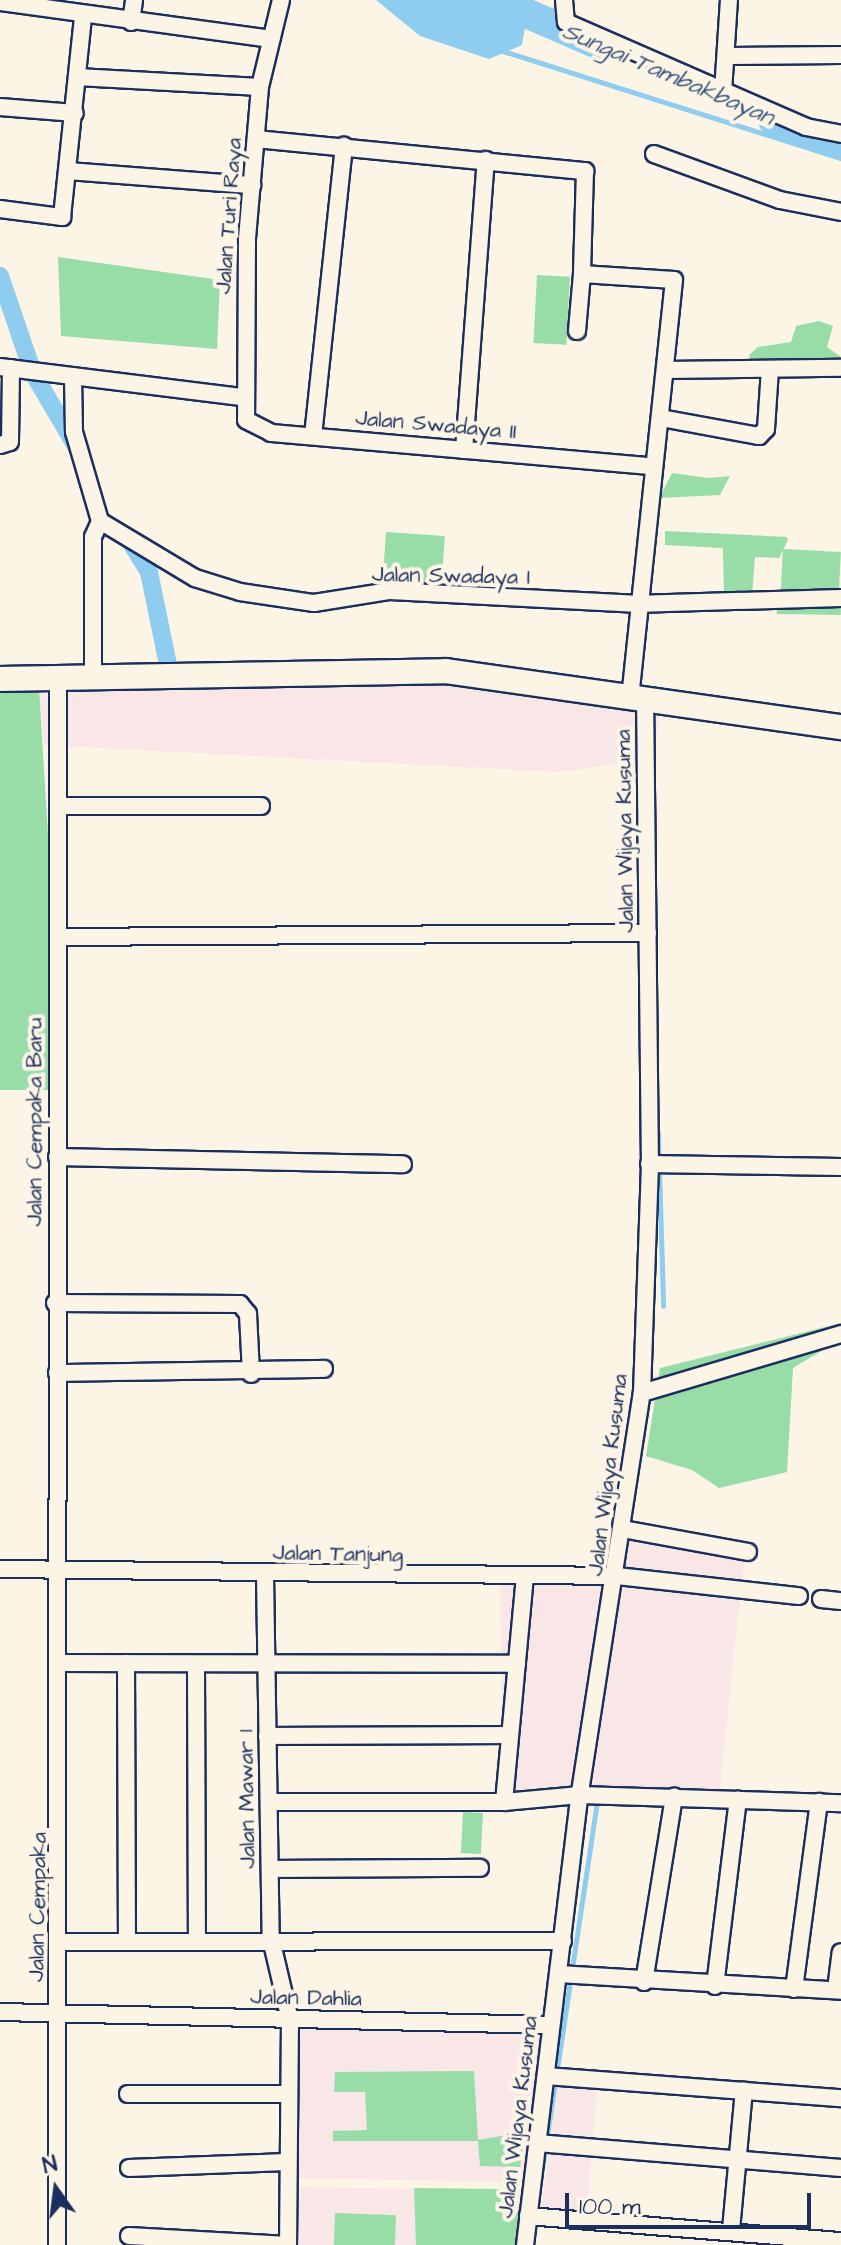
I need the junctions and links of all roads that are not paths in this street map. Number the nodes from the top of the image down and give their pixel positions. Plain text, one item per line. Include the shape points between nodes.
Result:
1 (134, 0) edge
2 (281, 0) edge
3 (564, 0) edge
4 (729, 0) edge
5 (1, 5) edge
6 (83, 18) junction
7 (131, 22) junction
8 (271, 39) junction
9 (841, 55) edge
10 (729, 56) junction
11 (77, 77) junction
12 (260, 87) junction
13 (723, 92) junction
14 (0, 107) edge
15 (75, 113) junction
16 (841, 134) edge
17 (256, 139) junction
18 (344, 146) junction
19 (654, 154) dead end
20 (486, 160) junction
21 (68, 171) junction
22 (252, 185) junction
23 (0, 209) edge
24 (841, 212) edge
25 (582, 274) junction
26 (577, 331) dead end
27 (9, 368) edge
28 (841, 368) edge
29 (770, 369) junction
30 (665, 370) junction
31 (73, 376) junction
32 (241, 397) junction
33 (661, 418) junction
34 (313, 436) junction
35 (0, 445) edge
36 (464, 450) junction
37 (651, 466) junction
38 (100, 521) junction
39 (841, 598) edge
40 (635, 604) junction
41 (93, 674) junction
42 (58, 675) junction
43 (0, 679) edge
44 (638, 703) junction
45 (841, 727) edge
46 (58, 806) junction
47 (261, 806) dead end
48 (648, 933) junction
49 (58, 937) junction
50 (57, 1157) junction
51 (403, 1164) dead end
52 (649, 1164) junction
53 (841, 1167) edge
54 (55, 1303) junction
55 (841, 1334) edge
56 (324, 1369) dead end
57 (57, 1373) junction
58 (251, 1374) junction
59 (642, 1393) junction
60 (623, 1529) junction
61 (748, 1552) dead end
62 (0, 1569) edge
63 (58, 1569) junction
64 (265, 1575) junction
65 (617, 1576) junction
66 (525, 1577) junction
67 (799, 1596) dead end
68 (821, 1599) dead end
69 (841, 1601) edge
70 (58, 1663) junction
71 (126, 1663) junction
72 (517, 1664) junction
73 (267, 1665) junction
74 (196, 1666) junction
75 (510, 1735) junction
76 (267, 1736) junction
77 (580, 1795) junction
78 (674, 1796) junction
79 (738, 1799) junction
80 (269, 1802) junction
81 (504, 1802) junction
82 (819, 1802) junction
83 (841, 1803) edge
84 (480, 1868) dead end
85 (270, 1869) junction
86 (197, 1939) junction
87 (271, 1939) junction
88 (127, 1940) junction
89 (563, 1941) junction
90 (58, 1942) junction
91 (841, 1952) edge
92 (565, 1975) junction
93 (644, 1982) junction
94 (715, 1986) junction
95 (794, 1989) junction
96 (838, 1990) edge
97 (0, 2012) edge
98 (59, 2013) junction
99 (290, 2020) junction
100 (551, 2025) junction
101 (552, 2076) junction
102 (744, 2091) junction
103 (128, 2094) dead end
104 (289, 2094) junction
105 (841, 2098) edge
106 (543, 2143) junction
107 (738, 2156) junction
108 (287, 2162) junction
109 (129, 2168) dead end
110 (841, 2168) edge
111 (528, 2216) junction
112 (731, 2230) junction
113 (129, 2236) dead end
114 (710, 2236) edge
115 (771, 2239) edge
116 (841, 2241) edge
117 (57, 2245) edge
118 (288, 2245) edge
119 (525, 2245) edge

1 - 7 street
2 - 8 street, Jalan Turi Raya
3 - 13 street via 566,22
4 - 10 street
5 - 6 street
6 - 7 street
6 - 11 street
7 - 8 street
8 - 12 street, Jalan Turi Raya
9 - 10 street
10 - 13 street
11 - 12 street
11 - 15 street
12 - 17 street, Jalan Turi Raya
13 - 16 street
14 - 15 street
15 - 21 street
17 - 18 street
17 - 22 street, Jalan Turi Raya
18 - 20 street
18 - 34 street
19 - 24 street via 780,200
20 - 25 street via 585,171
20 - 36 street
21 - 22 street
21 - 23 street via 62,217
22 - 32 street, Jalan Turi Raya
25 - 26 street
25 - 30 street, Jalan Wijaya Kusuma via 671,276
27 - 31 street
27 - 35 street via 10,442
28 - 29 street
29 - 30 street
29 - 33 street via 766,429 759,436
30 - 33 street, Jalan Wijaya Kusuma
31 - 32 street
31 - 38 street via 74,432
32 - 34 street, Jalan Swadaya II via 254,429
33 - 37 street, Jalan Wijaya Kusuma
34 - 36 street, Jalan Swadaya II
36 - 37 street, Jalan Swadaya II
37 - 40 street, Jalan Wijaya Kusuma
38 - 40 street, Jalan Swadaya I via 195,578 240,592 314,603 390,591
38 - 41 street via 93,537
39 - 40 street, Jalan Swadaya I
40 - 44 street, Jalan Wijaya Kusuma
41 - 42 street
41 - 44 street via 446,671
42 - 43 street
42 - 46 street, Jalan Cempaka Baru
44 - 45 street
44 - 48 street, Jalan Wijaya Kusuma
46 - 47 street
46 - 49 street, Jalan Cempaka Baru
48 - 49 street
48 - 52 street, Jalan Wijaya Kusuma
49 - 50 street, Jalan Cempaka Baru
50 - 51 street
50 - 54 street, Jalan Cempaka Baru
52 - 53 street
52 - 59 street, Jalan Wijaya Kusuma
54 - 57 street, Jalan Cempaka Baru
54 - 58 street via 240,1304 248,1314
55 - 59 street
56 - 58 street
57 - 58 street
57 - 63 street, Jalan Cempaka Baru
59 - 60 street, Jalan Wijaya Kusuma
60 - 61 street
60 - 65 street, Jalan Wijaya Kusuma
62 - 63 street, Jalan Tanjung
63 - 64 street, Jalan Tanjung
63 - 70 street, Jalan Cempaka
64 - 66 street, Jalan Tanjung
64 - 73 street, Jalan Mawar 1
65 - 66 street, Jalan Tanjung
65 - 67 street, Jalan Tanjung
65 - 77 street, Jalan Wijaya Kusuma
66 - 72 street
68 - 69 street
70 - 71 street
70 - 90 street, Jalan Cempaka
71 - 74 street
71 - 88 street
72 - 73 street
72 - 75 street
73 - 74 street
73 - 76 street, Jalan Mawar 1
74 - 86 street
75 - 76 street
75 - 81 street
76 - 80 street, Jalan Mawar 1
77 - 78 street
77 - 81 street
77 - 89 street, Jalan Wijaya Kusuma
78 - 79 street
78 - 93 street
79 - 82 street
79 - 94 street
80 - 81 street
80 - 85 street, Jalan Mawar 1
82 - 83 street
82 - 95 street
84 - 85 street
85 - 87 street, Jalan Mawar 1
86 - 87 street
86 - 88 street
87 - 89 street
87 - 99 street, Jalan Mawar 1
88 - 90 street
89 - 92 street, Jalan Wijaya Kusuma
90 - 98 street, Jalan Cempaka
91 - 96 street
92 - 93 street
92 - 100 street, Jalan Wijaya Kusuma
93 - 94 street
94 - 95 street
95 - 96 street
97 - 98 street, Jalan Dahlia
98 - 99 street, Jalan Dahlia
98 - 117 street, Jalan Cempaka
99 - 100 street, Jalan Dahlia
99 - 104 street, Jalan Mawar 1
100 - 101 street, Jalan Wijaya Kusuma
101 - 102 street
101 - 106 street, Jalan Wijaya Kusuma
102 - 105 street
102 - 107 street
103 - 104 street
104 - 108 street, Jalan Mawar 1
106 - 107 street
106 - 111 street, Jalan Wijaya Kusuma
107 - 110 street
107 - 112 street
108 - 109 street
108 - 118 street, Jalan Mawar 1
111 - 114 street
111 - 119 street, Jalan Wijaya Kusuma
112 - 114 street
112 - 115 street
113 - 118 street
115 - 116 street

